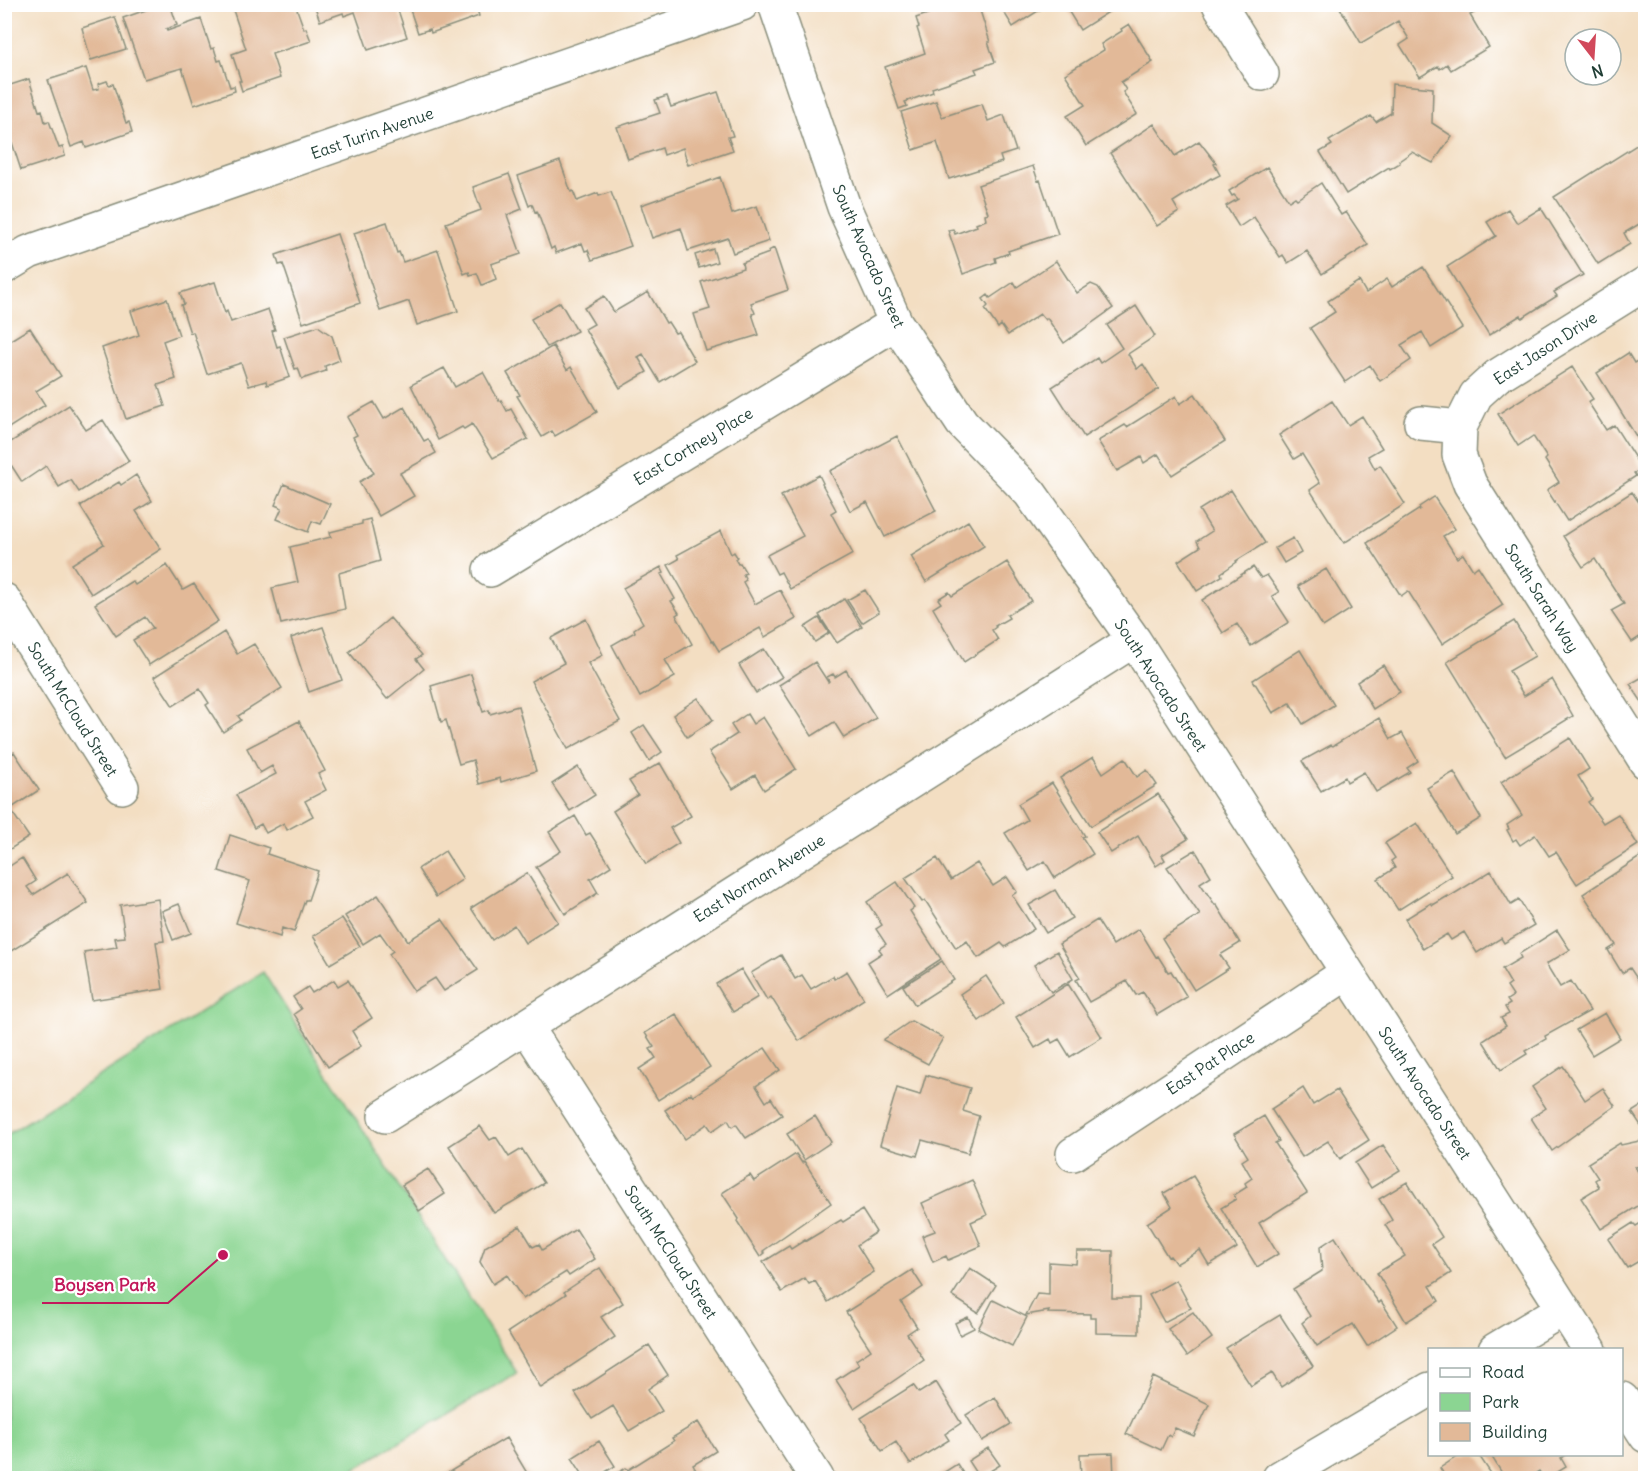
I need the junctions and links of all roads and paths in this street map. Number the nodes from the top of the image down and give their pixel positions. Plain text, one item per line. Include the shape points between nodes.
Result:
1 (742, 4) edge
2 (775, 4) edge
3 (1219, 4) edge
4 (1262, 75) dead end
5 (4, 267) edge
6 (1646, 283) edge
7 (896, 323) junction
8 (1421, 423) dead end
9 (1460, 427) junction
10 (490, 570) dead end
11 (4, 600) edge
12 (1134, 640) junction
13 (1646, 762) edge
14 (122, 787) dead end
15 (1347, 973) junction
16 (526, 1026) junction
17 (385, 1116) dead end
18 (1073, 1154) dead end
19 (1563, 1309) junction
20 (1498, 1348) edge
21 (1589, 1348) edge
22 (1428, 1390) edge
23 (1623, 1401) edge
24 (1646, 1436) edge
25 (817, 1479) edge
26 (1279, 1479) edge

1 - 5 street, East Turin Avenue via 30,252
2 - 7 street, South Avocado Street via 844,207
3 - 4 street
6 - 9 street, East Jason Drive via 1497,376 1476,395
7 - 10 street, East Cortney Place
7 - 12 street, South Avocado Street via 962,423 1030,493
8 - 9 street
9 - 13 street, South Sarah Way via 1459,455 1470,484
11 - 14 street, South McCloud Street
12 - 15 street, South Avocado Street
12 - 16 street, East Norman Avenue
15 - 18 street, East Pat Place
15 - 19 street, South Avocado Street
16 - 17 street, East Norman Avenue
16 - 25 street, South McCloud Street
19 - 20 street
19 - 21 street, South Avocado Street
22 - 26 street
23 - 24 street

